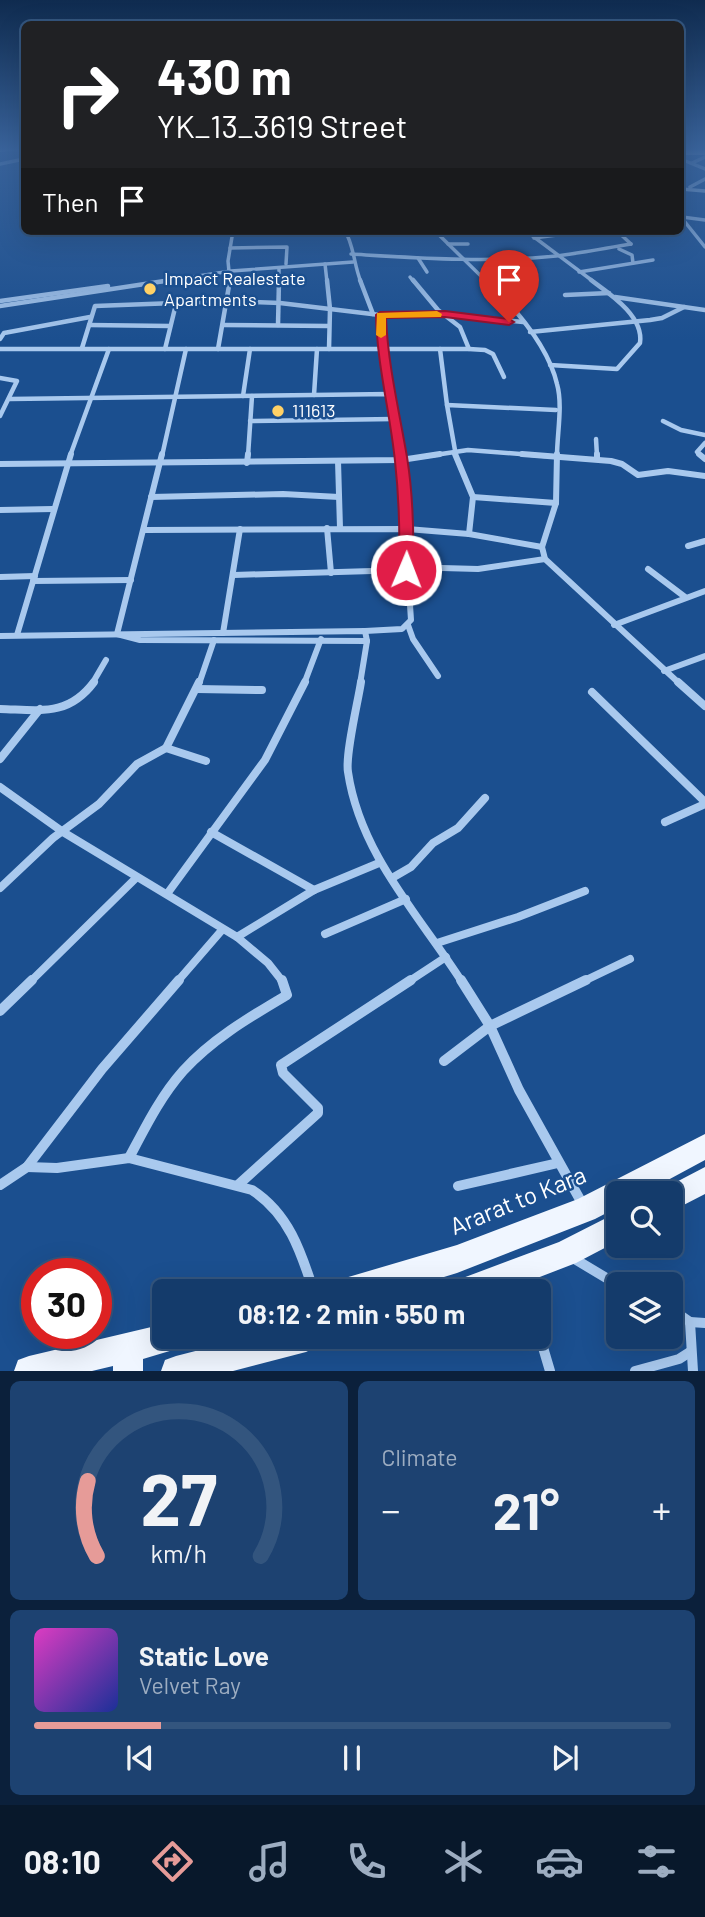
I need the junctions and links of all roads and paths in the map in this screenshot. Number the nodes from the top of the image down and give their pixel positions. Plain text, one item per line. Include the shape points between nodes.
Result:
1 (684, 217) edge
2 (705, 220) edge
3 (684, 221) edge
4 (232, 235) edge
5 (348, 235) edge
6 (439, 235) edge
7 (530, 235) edge
8 (557, 235) dead end
9 (621, 235) edge
10 (533, 238) junction
11 (447, 244) junction
12 (468, 244) dead end
13 (705, 247) edge
14 (230, 248) junction
15 (615, 248) junction
16 (556, 256) junction
17 (352, 258) junction
18 (418, 258) junction
19 (510, 258) junction
20 (463, 259) junction
21 (653, 260) dead end
22 (633, 263) junction
23 (286, 264) junction
24 (325, 264) junction
25 (518, 266) dead end
26 (279, 268) junction
27 (230, 269) junction
28 (427, 272) dead end
29 (578, 272) junction
30 (410, 277) dead end
31 (92, 293) junction
32 (609, 293) junction
33 (532, 294) dead end
34 (565, 295) dead end
35 (502, 296) junction
36 (615, 297) junction
37 (228, 301) junction
38 (279, 303) junction
39 (0, 304) edge
40 (176, 304) junction
41 (95, 306) junction
42 (684, 307) junction
43 (330, 309) junction
44 (705, 310) edge
45 (373, 314) junction
46 (445, 314) junction
47 (380, 315) junction
48 (90, 317) junction
49 (523, 322) junction
50 (635, 323) junction
51 (89, 325) junction
52 (224, 325) junction
53 (278, 325) junction
54 (170, 326) junction
55 (328, 326) junction
56 (530, 332) junction
57 (0, 339) edge
58 (82, 348) junction
59 (218, 348) junction
60 (382, 348) junction
61 (0, 349) edge
62 (109, 349) junction
63 (165, 349) junction
64 (186, 349) junction
65 (250, 349) junction
66 (317, 349) junction
67 (329, 349) junction
68 (440, 349) junction
69 (469, 349) junction
70 (550, 365) junction
71 (504, 377) dead end
72 (0, 378) edge
73 (390, 394) junction
74 (314, 395) junction
75 (243, 396) junction
76 (176, 397) junction
77 (252, 397) junction
78 (90, 398) junction
79 (10, 399) junction
80 (447, 405) junction
81 (556, 410) junction
82 (0, 416) edge
83 (394, 419) junction
84 (250, 421) junction
85 (663, 421) dead end
86 (705, 435) edge
87 (596, 439) dead end
88 (705, 443) edge
89 (454, 451) junction
90 (555, 455) junction
91 (597, 459) junction
92 (705, 459) edge
93 (401, 460) junction
94 (338, 461) junction
95 (159, 463) junction
96 (247, 463) junction
97 (0, 464) edge
98 (67, 464) junction
99 (705, 475) edge
100 (151, 497) junction
101 (339, 497) junction
102 (473, 497) junction
103 (556, 503) junction
104 (53, 509) junction
105 (0, 510) edge
106 (340, 527) junction
107 (327, 528) junction
108 (240, 529) junction
109 (407, 529) junction
110 (145, 530) junction
111 (469, 534) junction
112 (705, 541) edge
113 (688, 546) dead end
114 (542, 547) junction
115 (545, 559) junction
116 (406, 569) junction
117 (648, 569) dead end
118 (331, 573) junction
119 (234, 575) junction
120 (0, 577) edge
121 (34, 578) junction
122 (131, 580) junction
123 (705, 592) edge
124 (685, 597) junction
125 (408, 625) junction
126 (614, 625) junction
127 (365, 631) junction
128 (222, 633) junction
129 (117, 634) junction
130 (18, 635) junction
131 (0, 636) edge
132 (321, 639) junction
133 (214, 640) junction
134 (367, 641) junction
135 (705, 656) edge
136 (106, 660) dead end
137 (664, 671) junction
138 (438, 676) dead end
139 (197, 689) junction
140 (262, 690) dead end
141 (592, 692) dead end
142 (705, 706) edge
143 (0, 709) edge
144 (40, 709) junction
145 (166, 748) junction
146 (0, 759) edge
147 (206, 761) dead end
148 (0, 787) edge
149 (485, 798) dead end
150 (705, 803) edge
151 (665, 821) dead end
152 (63, 832) junction
153 (211, 832) junction
154 (379, 863) junction
155 (136, 878) junction
156 (391, 878) junction
157 (0, 888) edge
158 (314, 890) junction
159 (585, 891) dead end
160 (167, 894) junction
161 (406, 900) junction
162 (222, 930) junction
163 (325, 934) dead end
164 (237, 937) junction
165 (437, 943) junction
166 (446, 957) junction
167 (630, 959) dead end
168 (0, 1011) edge
169 (490, 1027) junction
170 (444, 1061) dead end
171 (705, 1146) edge
172 (129, 1158) junction
173 (558, 1163) junction
174 (27, 1167) junction
175 (705, 1180) edge
176 (0, 1185) edge
177 (238, 1185) junction
178 (458, 1186) dead end
179 (683, 1192) edge
180 (585, 1210) junction
181 (606, 1232) edge
182 (566, 1253) junction
183 (606, 1277) edge
184 (309, 1279) edge
185 (389, 1279) edge
186 (526, 1279) edge
187 (683, 1317) edge
188 (690, 1322) junction
189 (705, 1323) edge
190 (152, 1347) edge
191 (71, 1349) edge
192 (78, 1349) edge
193 (264, 1349) edge
194 (543, 1349) edge
195 (690, 1352) junction
196 (128, 1359) edge
197 (193, 1369) edge
198 (29, 1371) edge
199 (550, 1371) edge
200 (635, 1371) edge
201 (693, 1371) edge

1 - 2 street
3 - 13 street
4 - 14 street
5 - 17 street
6 - 11 street
7 - 10 street
8 - 10 street
9 - 15 street via 631,244
10 - 16 street
11 - 12 street
11 - 20 street
14 - 23 street via 287,247
14 - 27 street
15 - 16 street
15 - 22 street via 632,255
16 - 19 street
16 - 29 street
17 - 18 street
17 - 23 street
17 - 24 street
17 - 45 street
18 - 20 street
18 - 28 street
19 - 20 street
19 - 25 street
20 - 35 street
21 - 22 street
22 - 29 street
23 - 27 street
24 - 26 street
24 - 43 street
26 - 27 street
26 - 38 street
27 - 31 street
27 - 37 street
27 - 39 street
29 - 32 street
30 - 46 street
31 - 39 street
31 - 41 street
32 - 34 street
32 - 36 street
33 - 35 street
35 - 49 street
36 - 42 street
36 - 50 street
37 - 38 street
37 - 40 street
37 - 52 street
38 - 43 street
38 - 53 street
40 - 41 street
40 - 54 street
41 - 48 street
42 - 44 street
42 - 50 street via 662,318
43 - 45 street
43 - 55 street
45 - 47 street
46 - 47 street
46 - 49 street
46 - 69 street via 460,327
47 - 60 street
48 - 51 street
48 - 57 street via 4,333
49 - 56 street
50 - 56 street
50 - 70 street via 641,339 620,368
51 - 54 street
51 - 58 street
52 - 53 street
52 - 59 street
53 - 55 street
54 - 63 street
55 - 67 street
56 - 70 street
58 - 61 street
58 - 62 street
59 - 64 street
59 - 65 street
60 - 67 street
60 - 68 street
60 - 73 street
62 - 63 street
62 - 78 street
63 - 64 street
64 - 76 street
65 - 66 street
65 - 75 street
66 - 67 street
66 - 74 street
68 - 69 street
68 - 80 street
69 - 71 street via 495,353
70 - 81 street via 559,390
72 - 79 street via 17,379
73 - 74 street
73 - 83 street
74 - 77 street
75 - 76 street
75 - 77 street
76 - 78 street
76 - 95 street
77 - 84 street
78 - 79 street
78 - 98 street
79 - 82 street
80 - 81 street
80 - 89 street
81 - 90 street
83 - 84 street
83 - 93 street
84 - 96 street
85 - 86 street
87 - 91 street
88 - 92 street via 697,452
89 - 90 street
89 - 93 street
89 - 102 street
90 - 91 street
90 - 103 street
91 - 99 street via 618,462 643,476 668,471
93 - 94 street
93 - 109 street
94 - 96 street
94 - 101 street
95 - 96 street
95 - 98 street
95 - 100 street
97 - 98 street
98 - 104 street
100 - 101 street
100 - 110 street
101 - 106 street
102 - 103 street
102 - 111 street
103 - 114 street
104 - 105 street
104 - 121 street
106 - 107 street
106 - 109 street
107 - 108 street
107 - 118 street
108 - 110 street
108 - 119 street
109 - 111 street
109 - 116 street
110 - 122 street
111 - 114 street
112 - 113 street
114 - 115 street
115 - 116 street via 478,569
115 - 126 street
116 - 118 street
116 - 125 street
117 - 124 street
118 - 119 street
119 - 128 street
120 - 121 street
121 - 122 street
121 - 130 street
122 - 129 street
123 - 124 street
124 - 126 street
125 - 127 street
125 - 138 street
126 - 137 street
127 - 128 street
127 - 134 street
128 - 129 street
129 - 130 street
129 - 133 street via 140,640
130 - 131 street
132 - 133 street
132 - 134 street
132 - 153 street via 298,699 265,760
133 - 139 street
134 - 154 street via 347,770
135 - 137 street
136 - 144 street via 82,699 66,708
137 - 142 street
139 - 140 street
139 - 145 street
141 - 150 street
143 - 144 street
144 - 146 street
145 - 147 street
145 - 152 street via 137,764 99,804
148 - 152 street
149 - 156 street via 458,828
150 - 151 street
152 - 155 street
152 - 157 street
153 - 158 street
153 - 160 street
154 - 156 street
154 - 158 street
155 - 160 street
155 - 168 street
156 - 161 street
158 - 164 street
159 - 165 street
160 - 162 street
161 - 163 street
161 - 165 street
162 - 164 street
162 - 174 street via 102,1069
164 - 172 street via 259,954 288,989 287,995 222,1036 183,1070 151,1115
165 - 166 street
166 - 169 street
166 - 177 street via 281,1065 318,1113
167 - 169 street
169 - 170 street
169 - 173 street
171 - 180 main road, Ararat to Kara
172 - 174 street via 57,1168
172 - 177 street
173 - 178 street
173 - 180 street
174 - 176 street
175 - 179 main road
177 - 184 street via 266,1197 277,1208
180 - 185 main road, Ararat to Kara via 457,1259
181 - 182 main road
182 - 183 street
182 - 186 main road
187 - 188 street
188 - 189 street
188 - 195 street
190 - 196 main road
191 - 198 main road
192 - 196 main road
193 - 197 main road
194 - 199 street
195 - 200 street
195 - 201 street

